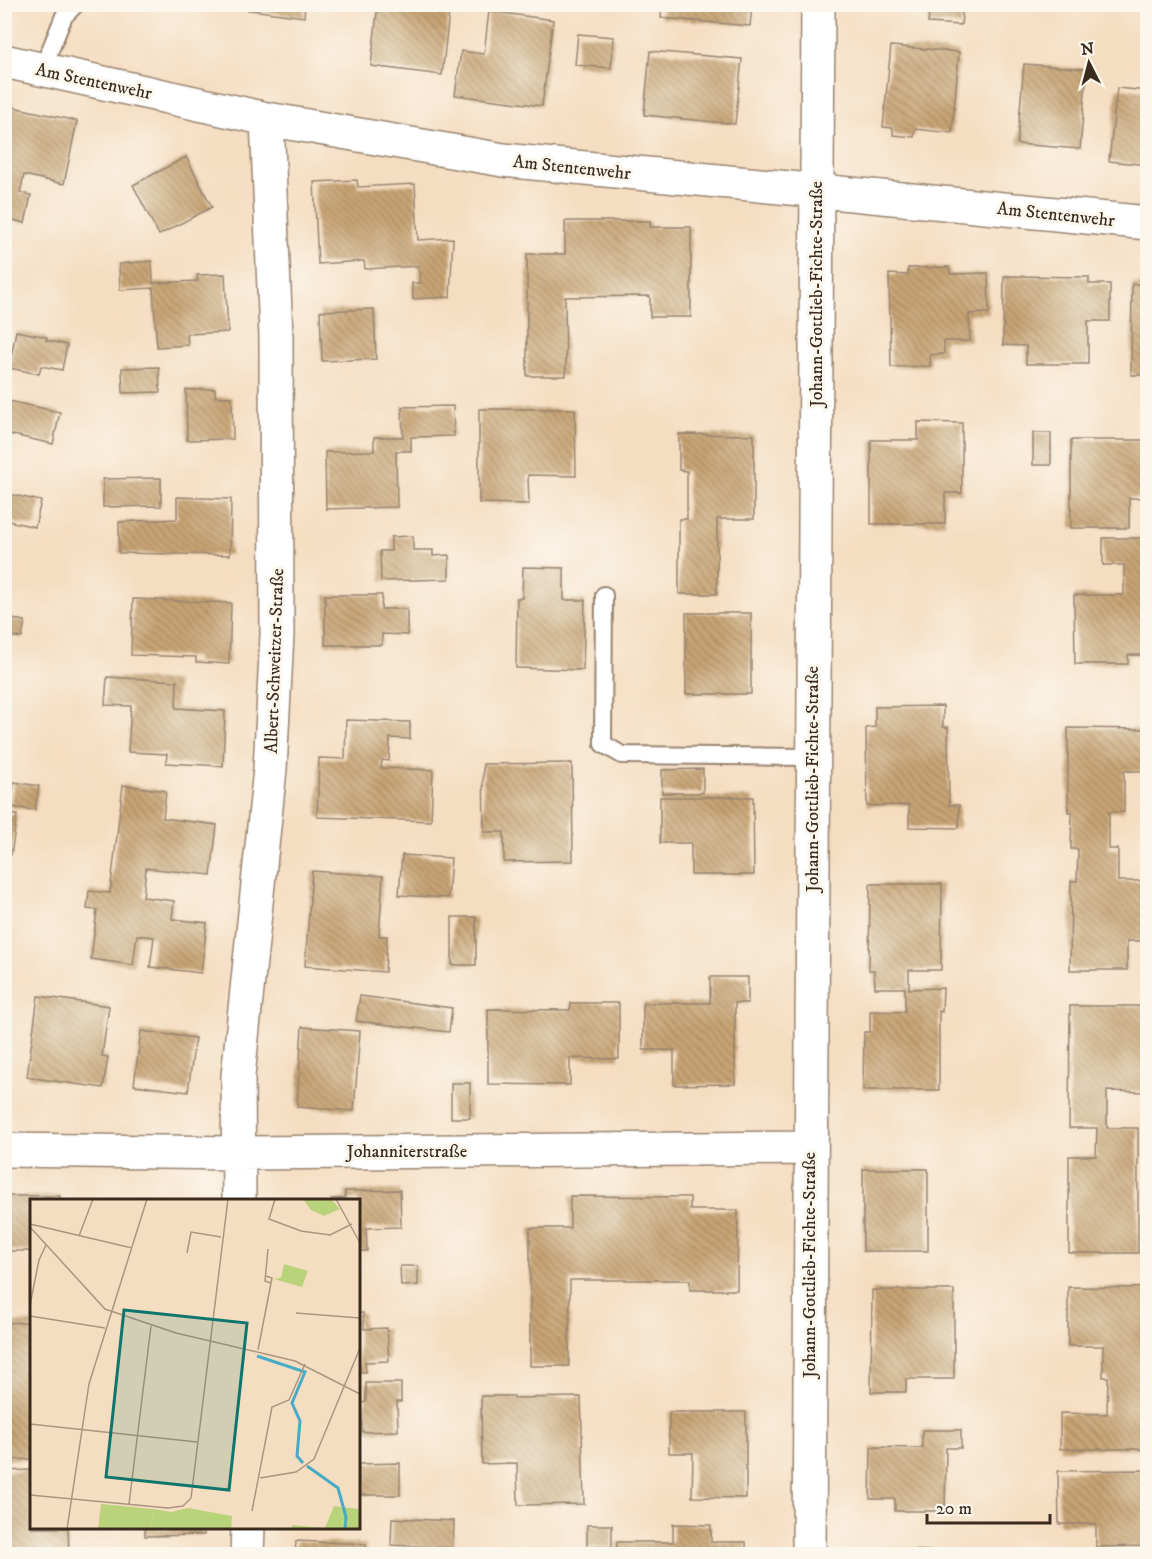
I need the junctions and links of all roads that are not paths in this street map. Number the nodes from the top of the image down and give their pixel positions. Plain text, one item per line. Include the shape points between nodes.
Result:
1 (76, 4) edge
2 (818, 4) edge
3 (4, 61) edge
4 (42, 70) junction
5 (267, 119) junction
6 (817, 191) junction
7 (1148, 223) edge
8 (604, 595) dead end
9 (812, 757) junction
10 (809, 1148) junction
11 (4, 1150) edge
12 (237, 1152) junction
13 (240, 1199) edge
14 (248, 1529) edge
15 (247, 1554) edge
16 (809, 1554) edge

1 - 4 lane via 64,16
2 - 6 street, Johann-Gottlieb-Fichte-Straße
3 - 4 street, Am Stentenwehr
4 - 5 street, Am Stentenwehr
5 - 6 street, Am Stentenwehr via 503,160
5 - 12 street, Albert-Schweitzer-Straße via 276,337 277,635 270,769 238,1076
6 - 7 street, Am Stentenwehr
6 - 9 street, Johann-Gottlieb-Fichte-Straße
8 - 9 lane via 603,744 622,755
9 - 10 street, Johann-Gottlieb-Fichte-Straße
10 - 12 street, Johanniterstraße
10 - 16 street, Johann-Gottlieb-Fichte-Straße
11 - 12 street, Johanniterstraße
12 - 13 street, Albert-Schweitzer-Straße
14 - 15 street

